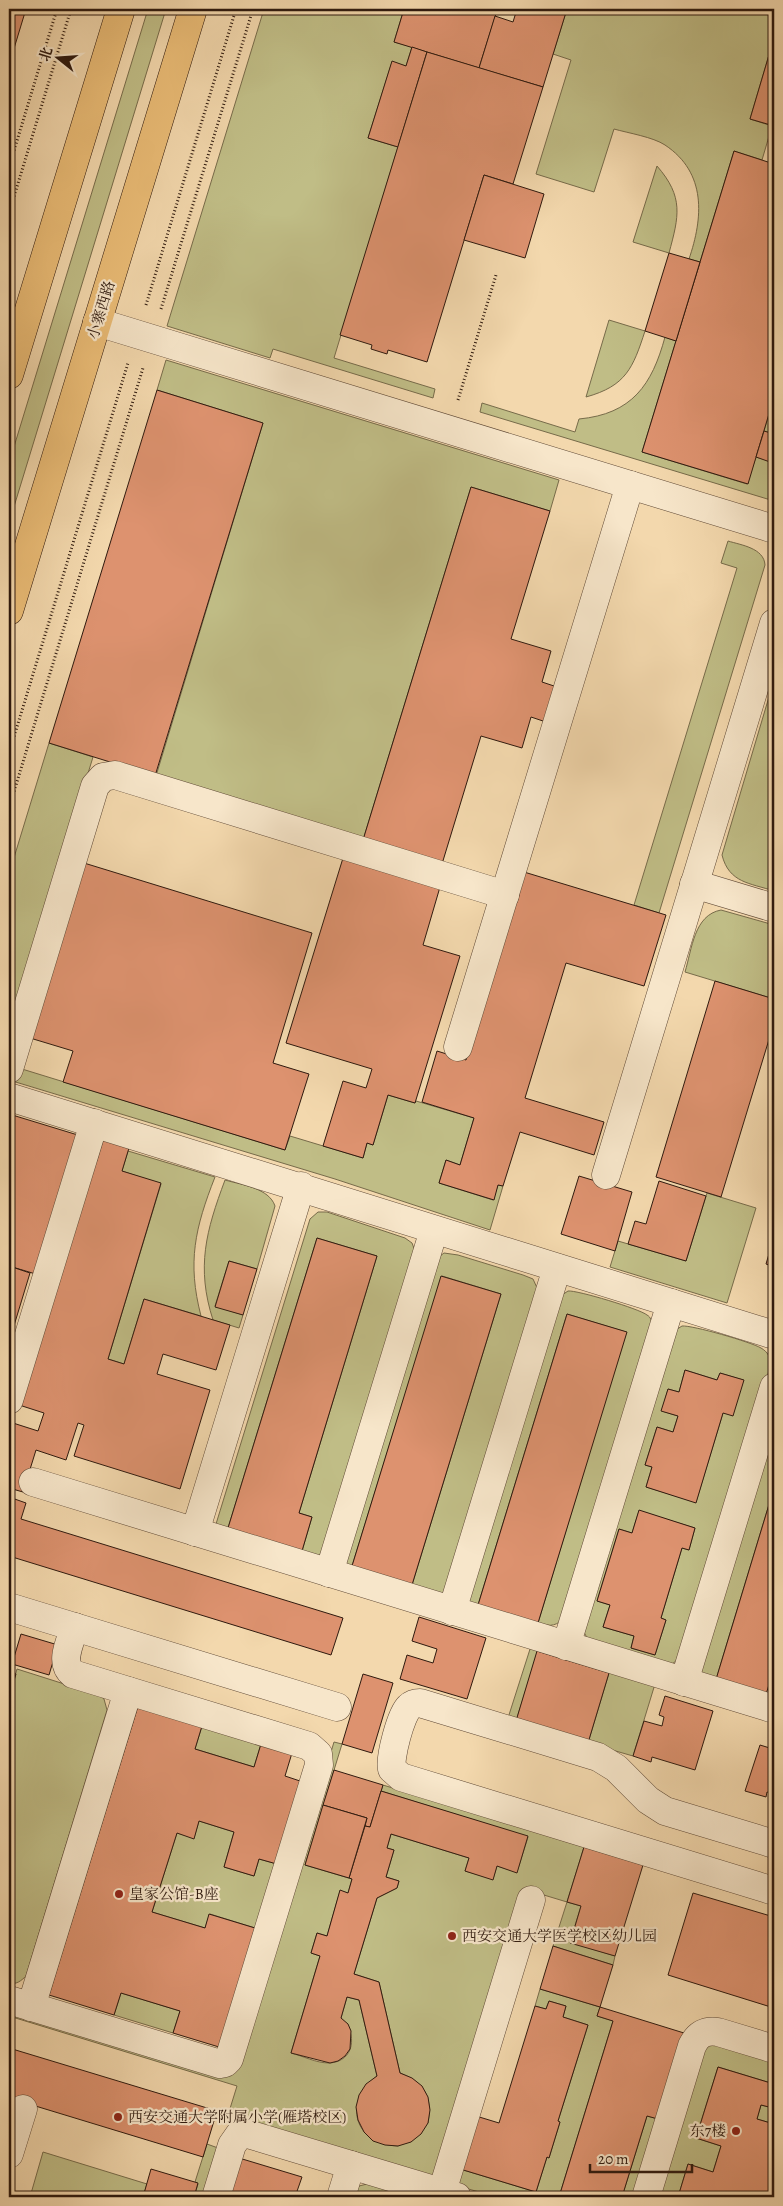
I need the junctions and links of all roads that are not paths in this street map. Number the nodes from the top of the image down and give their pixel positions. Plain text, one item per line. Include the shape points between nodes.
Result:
1 (121, 9) edge
2 (193, 9) edge
3 (97, 322) junction
4 (9, 375) edge
5 (630, 485) junction
6 (774, 529) edge
7 (9, 611) edge
8 (774, 623) edge
9 (694, 884) junction
10 (505, 895) junction
11 (774, 908) edge
12 (458, 1047) dead end
13 (9, 1069) edge
14 (9, 1097) edge
15 (94, 1123) junction
16 (606, 1175) dead end
17 (301, 1186) junction
18 (434, 1230) junction
19 (557, 1268) junction
20 (671, 1303) junction
21 (774, 1335) edge
22 (774, 1387) edge
23 (9, 1400) edge
24 (32, 1482) dead end
25 (195, 1532) junction
26 (329, 1573) junction
27 (10, 1611) edge
28 (452, 1611) junction
29 (75, 1627) junction
30 (566, 1646) junction
31 (684, 1682) junction
32 (128, 1691) junction
33 (337, 1708) dead end
34 (774, 1708) edge
35 (774, 1844) edge
36 (774, 1891) edge
37 (531, 1900) dead end
38 (20, 2003) edge
39 (774, 2049) edge
40 (23, 2109) dead end
41 (9, 2154) edge
42 (351, 2165) junction
43 (450, 2195) edge
44 (216, 2197) edge
45 (341, 2197) edge
46 (646, 2197) edge

1 - 4 main road
2 - 3 main road, 小寨西路
3 - 5 street
3 - 7 main road, 小寨西路
5 - 6 street
5 - 10 street
8 - 9 street
9 - 11 street
9 - 16 street
10 - 12 street
10 - 13 street via 115,776 103,777 95,786
14 - 15 street
15 - 17 street
15 - 23 street
17 - 18 street
17 - 25 street
18 - 19 street
18 - 26 street
19 - 20 street
19 - 28 street
20 - 21 street
20 - 30 street
22 - 31 street
24 - 25 street
25 - 26 street
26 - 28 street
27 - 29 street
28 - 30 street
29 - 32 street via 65,1660 69,1670
29 - 33 street
30 - 31 street
31 - 34 street
32 - 38 street
32 - 38 street via 309,1746 318,1754 319,1765 228,2062 220,2064
35 - 36 street via 666,1811 648,1800 616,1768 598,1757 420,1703 405,1711 391,1758 392,1769 401,1777
37 - 43 street
39 - 46 street via 718,2032 702,2033 696,2039
40 - 41 street
42 - 43 street
42 - 44 street via 242,2134 234,2139
42 - 45 street

